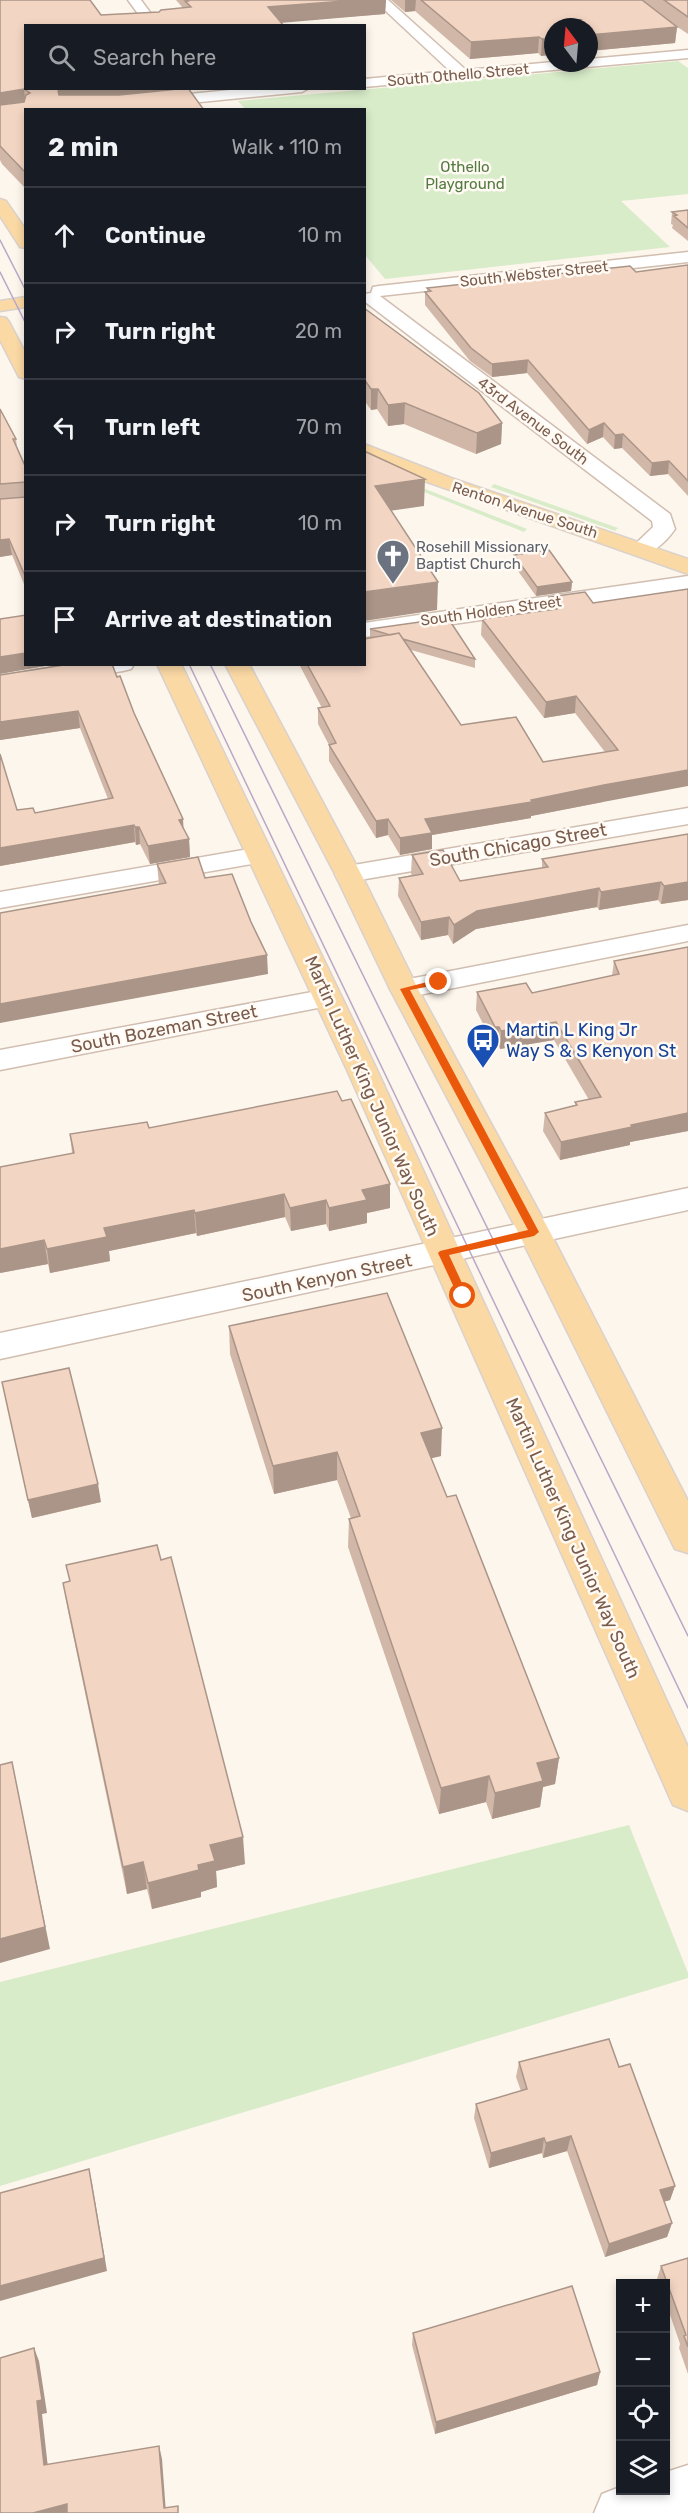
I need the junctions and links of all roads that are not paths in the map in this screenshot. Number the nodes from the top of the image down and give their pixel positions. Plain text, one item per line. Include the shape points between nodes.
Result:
1 (134, 0) edge
2 (380, 0) edge
3 (152, 24) edge
4 (688, 54) edge
5 (598, 62) edge
6 (544, 67) edge
7 (462, 74) junction
8 (366, 83) edge
9 (264, 90) edge
10 (207, 93) edge
11 (84, 108) edge
12 (218, 108) edge
13 (0, 204) edge
14 (24, 240) edge
15 (688, 257) edge
16 (370, 294) edge
17 (24, 302) edge
18 (0, 308) edge
19 (24, 312) edge
20 (0, 322) edge
21 (24, 369) edge
22 (366, 451) edge
23 (641, 549) junction
24 (688, 567) edge
25 (688, 583) edge
26 (366, 630) edge
27 (110, 666) edge
28 (170, 666) edge
29 (238, 666) edge
30 (0, 683) edge
31 (688, 816) edge
32 (260, 855) junction
33 (348, 874) junction
34 (0, 900) edge
35 (688, 933) edge
36 (404, 989) junction
37 (328, 998) junction
38 (0, 1060) edge
39 (688, 1199) edge
40 (534, 1232) junction
41 (443, 1253) junction
42 (0, 1346) edge
43 (688, 1538) edge
44 (688, 1792) edge
45 (688, 2491) edge
46 (621, 2513) edge

1 - 3 street
2 - 7 street
4 - 5 street, South Othello Street
6 - 7 street, South Othello Street
7 - 8 street, South Othello Street
9 - 10 street
10 - 11 street
10 - 12 street
13 - 14 main road
15 - 16 street, South Webster Street
16 - 23 street, 43rd Avenue South via 662,519 664,529
17 - 18 main road
18 - 19 main road
20 - 21 main road
22 - 23 main road, Renton Avenue South via 460,489
23 - 24 main road, Renton Avenue South
25 - 26 street, South Holden Street
27 - 30 street
28 - 32 main road, Martin Luther King Junior Way South
29 - 33 main road
31 - 33 street, South Chicago Street
32 - 34 street
32 - 37 main road, Martin Luther King Junior Way South
33 - 36 main road
35 - 36 street
36 - 40 main road
37 - 38 street, South Bozeman Street
37 - 41 main road, Martin Luther King Junior Way South
39 - 40 street, South Kenyon Street
40 - 41 street, South Kenyon Street
40 - 43 main road
41 - 42 street, South Kenyon Street
41 - 44 main road, Martin Luther King Junior Way South
45 - 46 street

